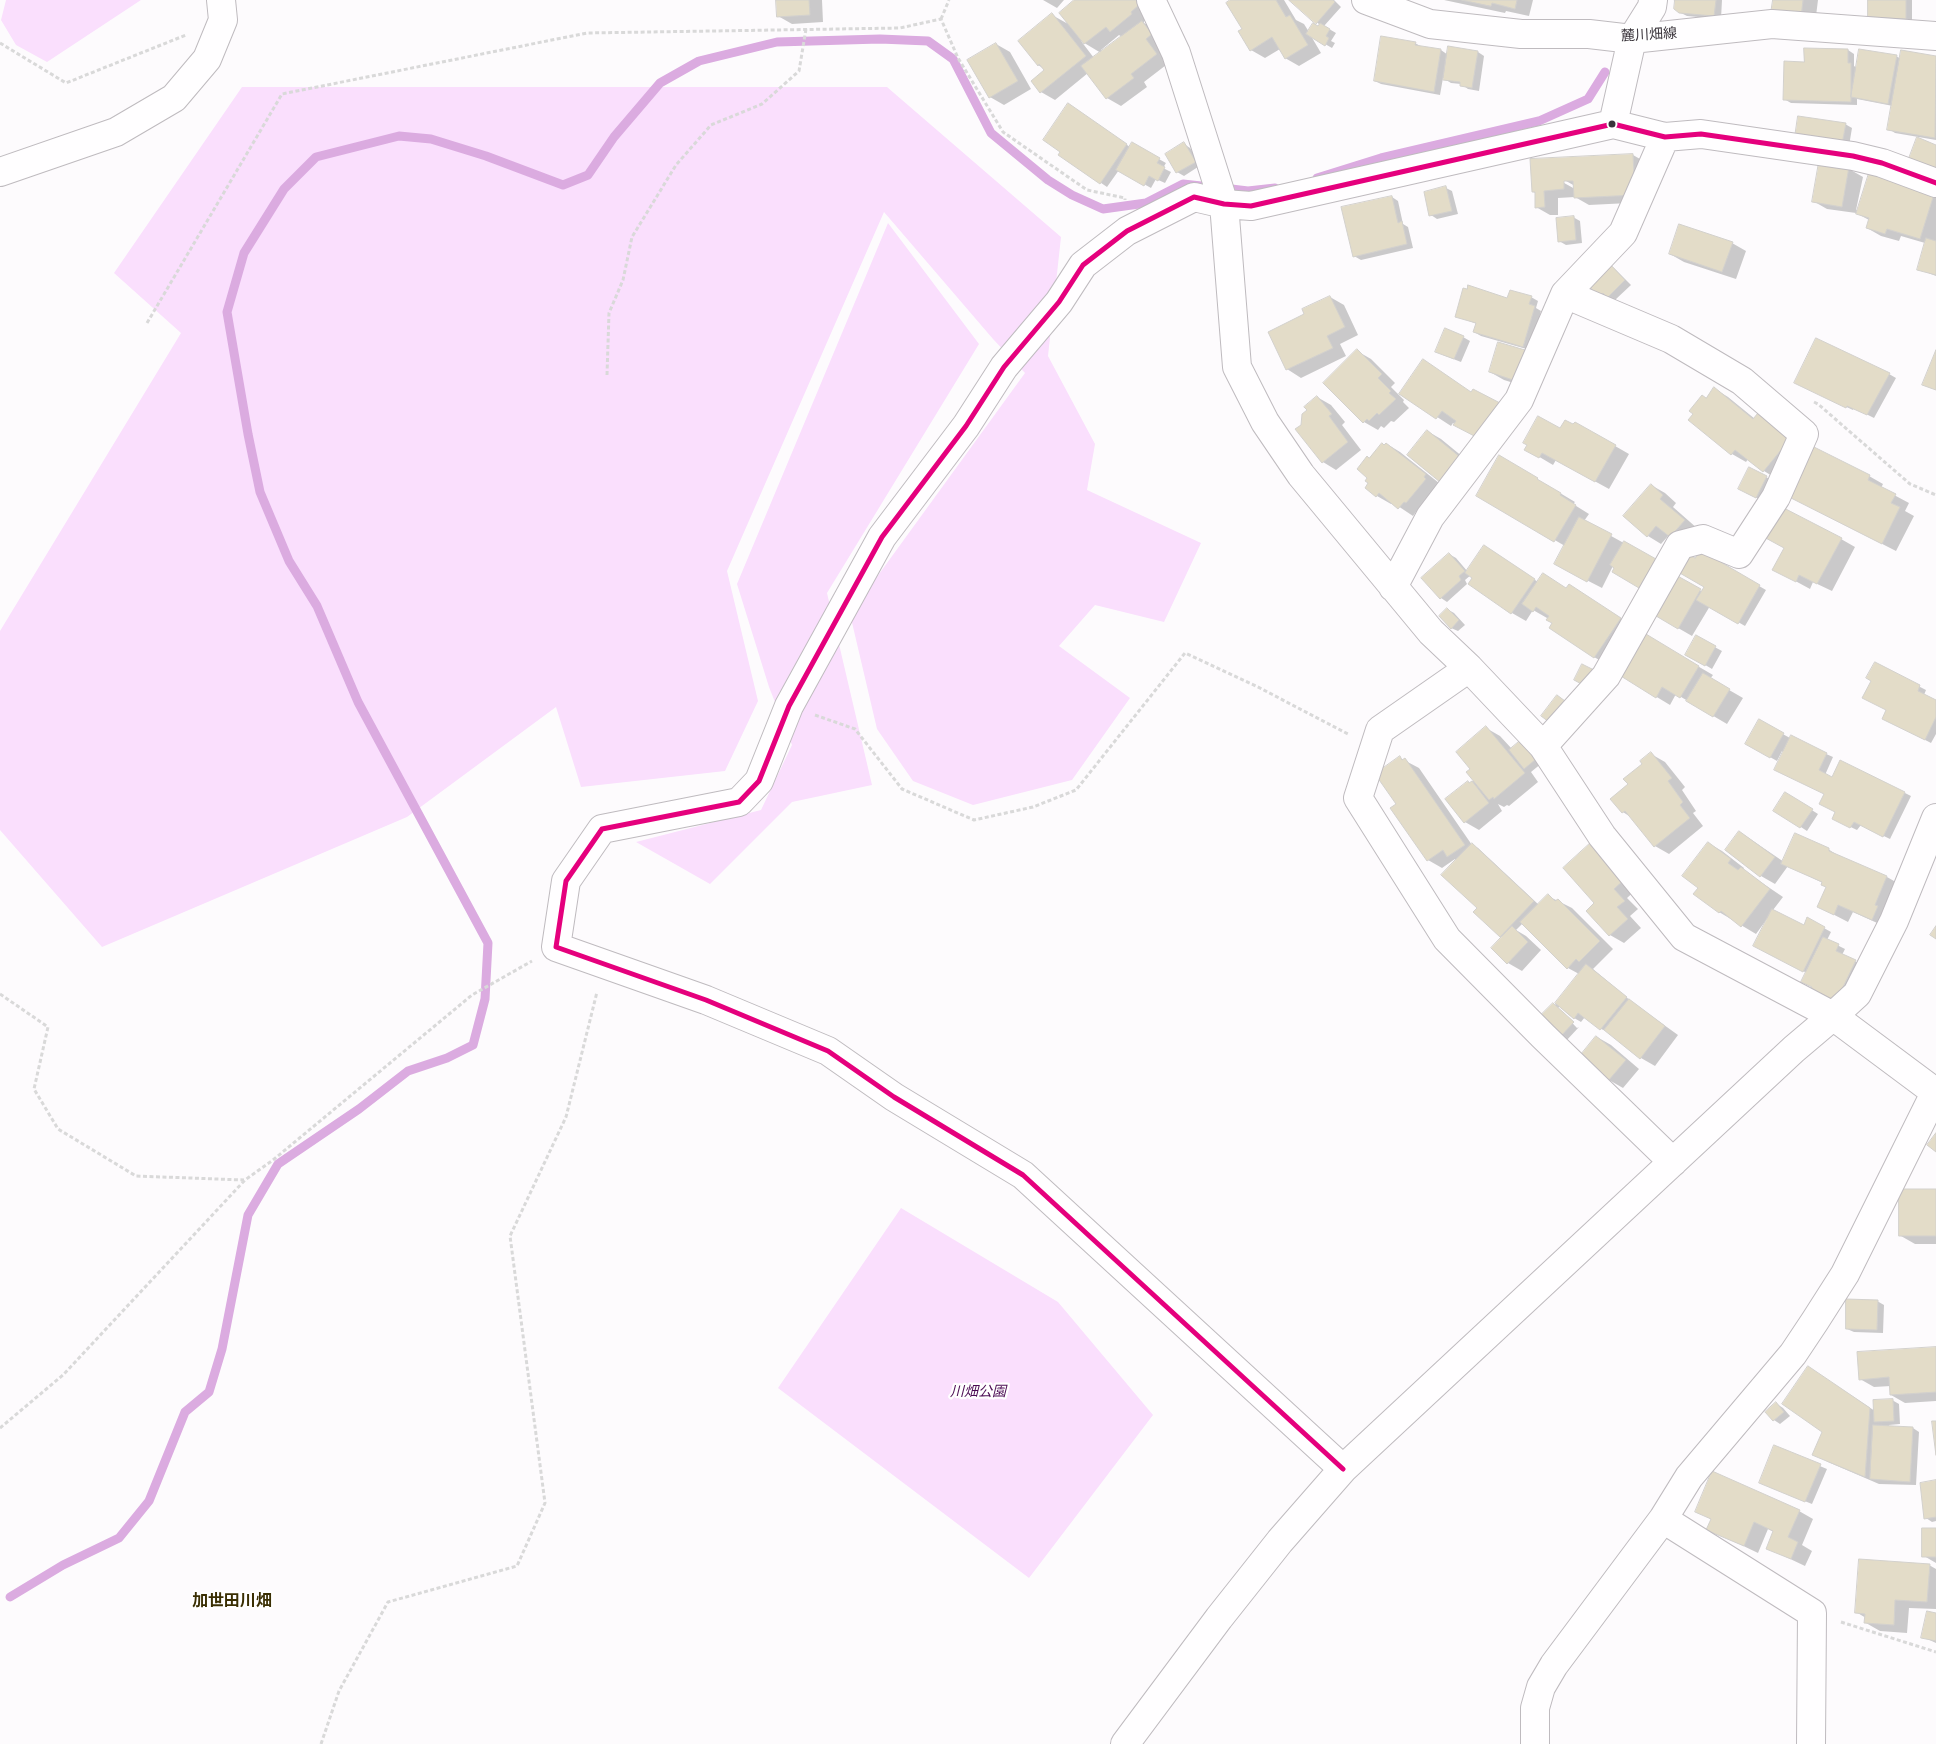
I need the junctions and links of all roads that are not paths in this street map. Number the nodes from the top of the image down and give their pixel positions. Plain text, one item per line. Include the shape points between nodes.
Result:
1 (1151, 0) edge
2 (1366, 0) edge
3 (1653, 0) edge
4 (222, 10) edge
5 (1936, 36) edge
6 (1632, 39) junction
7 (1613, 124) junction
8 (1666, 137) junction
9 (0, 172) edge
10 (1936, 183) edge
11 (1224, 204) junction
12 (1565, 294) junction
13 (1392, 586) junction
14 (1469, 668) junction
15 (1543, 746) junction
16 (1936, 818) edge
17 (1833, 1016) junction
18 (1936, 1091) edge
19 (1673, 1162) junction
20 (1343, 1469) junction
21 (1663, 1520) junction
22 (1125, 1744) edge
23 (1535, 1744) edge
24 (1811, 1744) edge

1 - 11 street via 1176,53
2 - 6 street, 麓川畑線 via 1430,24 1521,34 1589,34
3 - 6 street
4 - 9 street via 207,59 174,98 116,132
5 - 6 street, 麓川畑線 via 1772,24
6 - 7 street
7 - 8 street
7 - 11 street via 1251,206
8 - 10 street via 1701,134 1852,156 1882,163
8 - 12 street via 1623,233
11 - 13 street via 1237,367 1265,422 1301,475
11 - 20 street via 1194,197 1127,231 1083,265 1059,302 1004,367 966,426 882,537 789,706 759,781 739,802 602,830 566,881 556,947 706,1000 828,1051 894,1097 1023,1175
12 - 13 street via 1519,400 1430,517
12 - 15 street via 1671,339 1742,381 1804,434 1776,496 1738,554 1703,539 1680,545 1606,676
13 - 14 street via 1431,632
14 - 15 street
14 - 19 street via 1380,730 1358,798 1447,939
15 - 17 street via 1602,836 1684,938
16 - 17 street via 1890,929 1857,994
17 - 18 street
17 - 19 street
18 - 21 street via 1845,1274 1793,1354 1689,1477
19 - 20 street
20 - 22 street via 1280,1541
21 - 23 street via 1554,1665 1541,1688 1535,1708
21 - 24 street via 1812,1613

